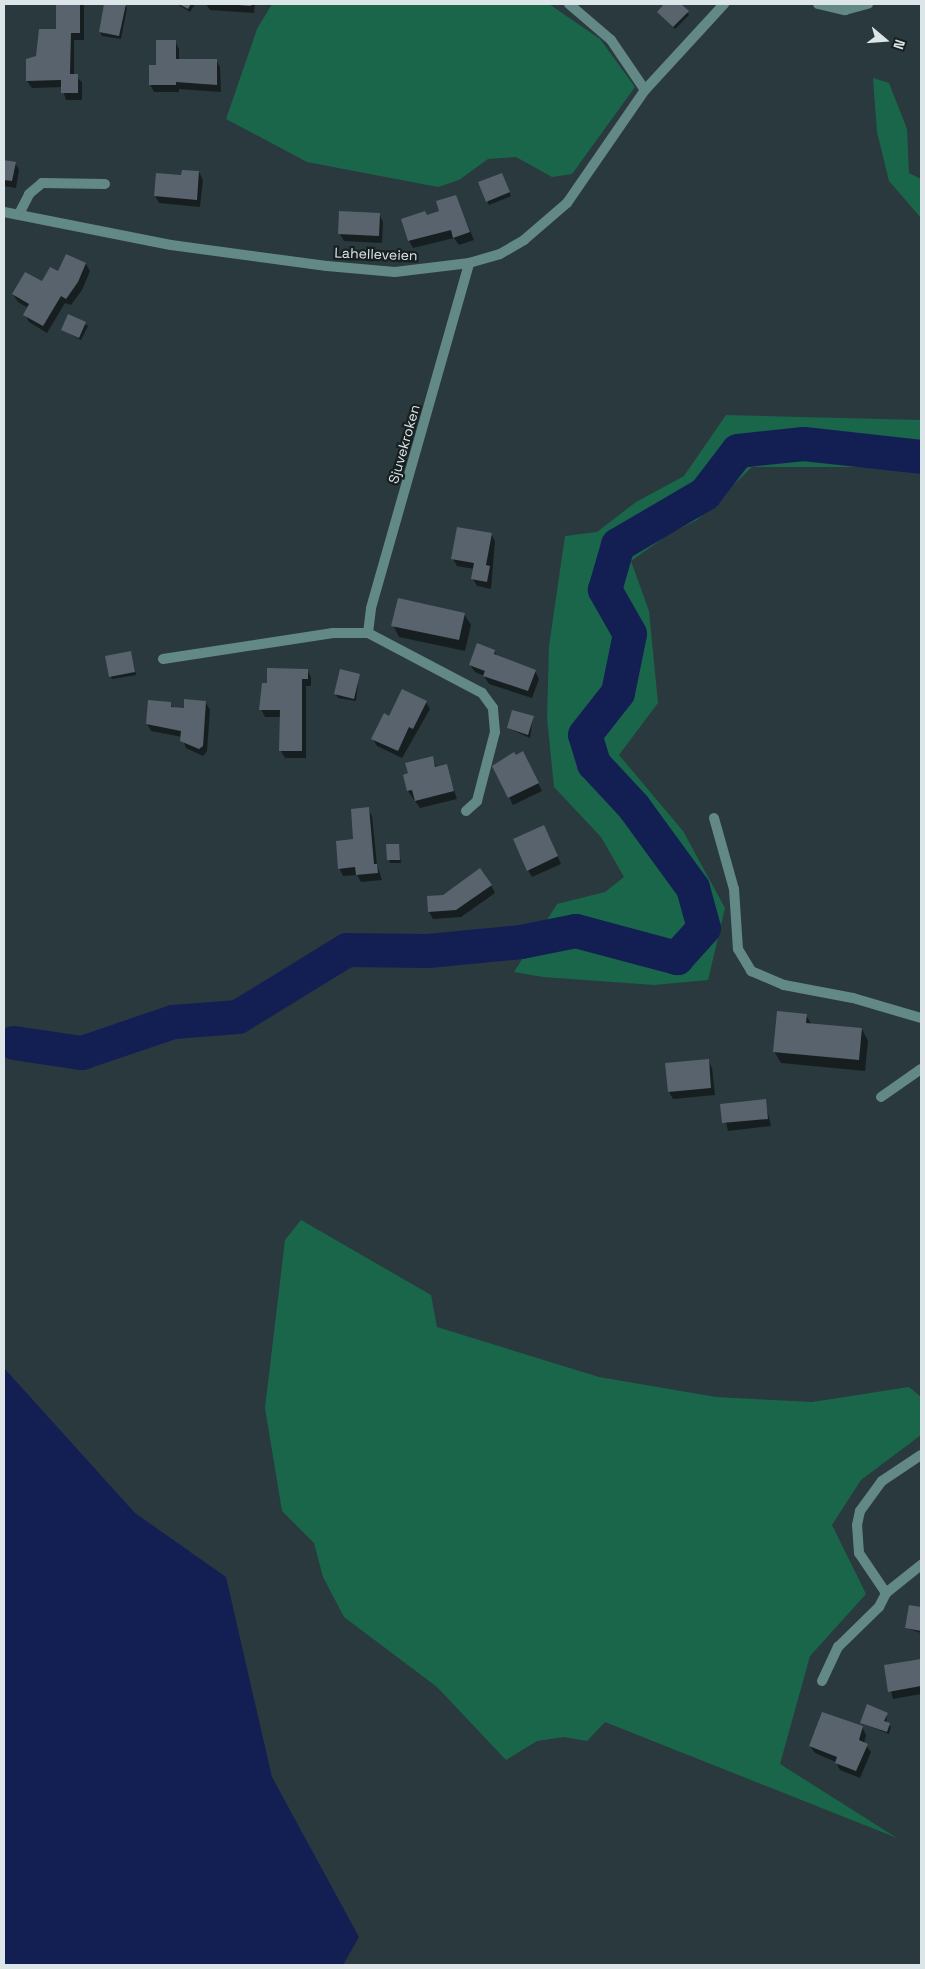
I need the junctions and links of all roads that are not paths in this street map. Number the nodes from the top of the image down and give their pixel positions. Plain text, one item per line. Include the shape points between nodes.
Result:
1 (569, 4) edge
2 (724, 4) edge
3 (818, 4) edge
4 (868, 4) edge
5 (645, 90) junction
6 (105, 184) dead end
7 (4, 212) edge
8 (19, 214) junction
9 (469, 263) junction
10 (368, 633) junction
11 (163, 660) dead end
12 (466, 811) dead end
13 (714, 818) dead end
14 (921, 1018) edge
15 (921, 1068) edge
16 (880, 1097) dead end
17 (921, 1455) edge
18 (921, 1565) edge
19 (886, 1593) junction
20 (822, 1681) dead end

1 - 5 street via 611,40
2 - 5 street, Lahelleveien
3 - 4 street via 845,10
5 - 9 street, Lahelleveien via 560,210 539,229 500,254
6 - 8 street via 42,184 29,194
7 - 8 street, Lahelleveien
8 - 9 street, Lahelleveien via 172,245 328,266 395,272
9 - 10 street, Sjuvekroken via 371,608
10 - 11 street via 333,633
10 - 12 street via 482,692 493,708 493,741 477,801
13 - 14 street via 734,889 738,949 751,971 784,985 853,998
15 - 16 street
17 - 19 street via 873,1490 860,1511 856,1526 859,1553
18 - 19 street
19 - 20 street via 879,1607 838,1647

